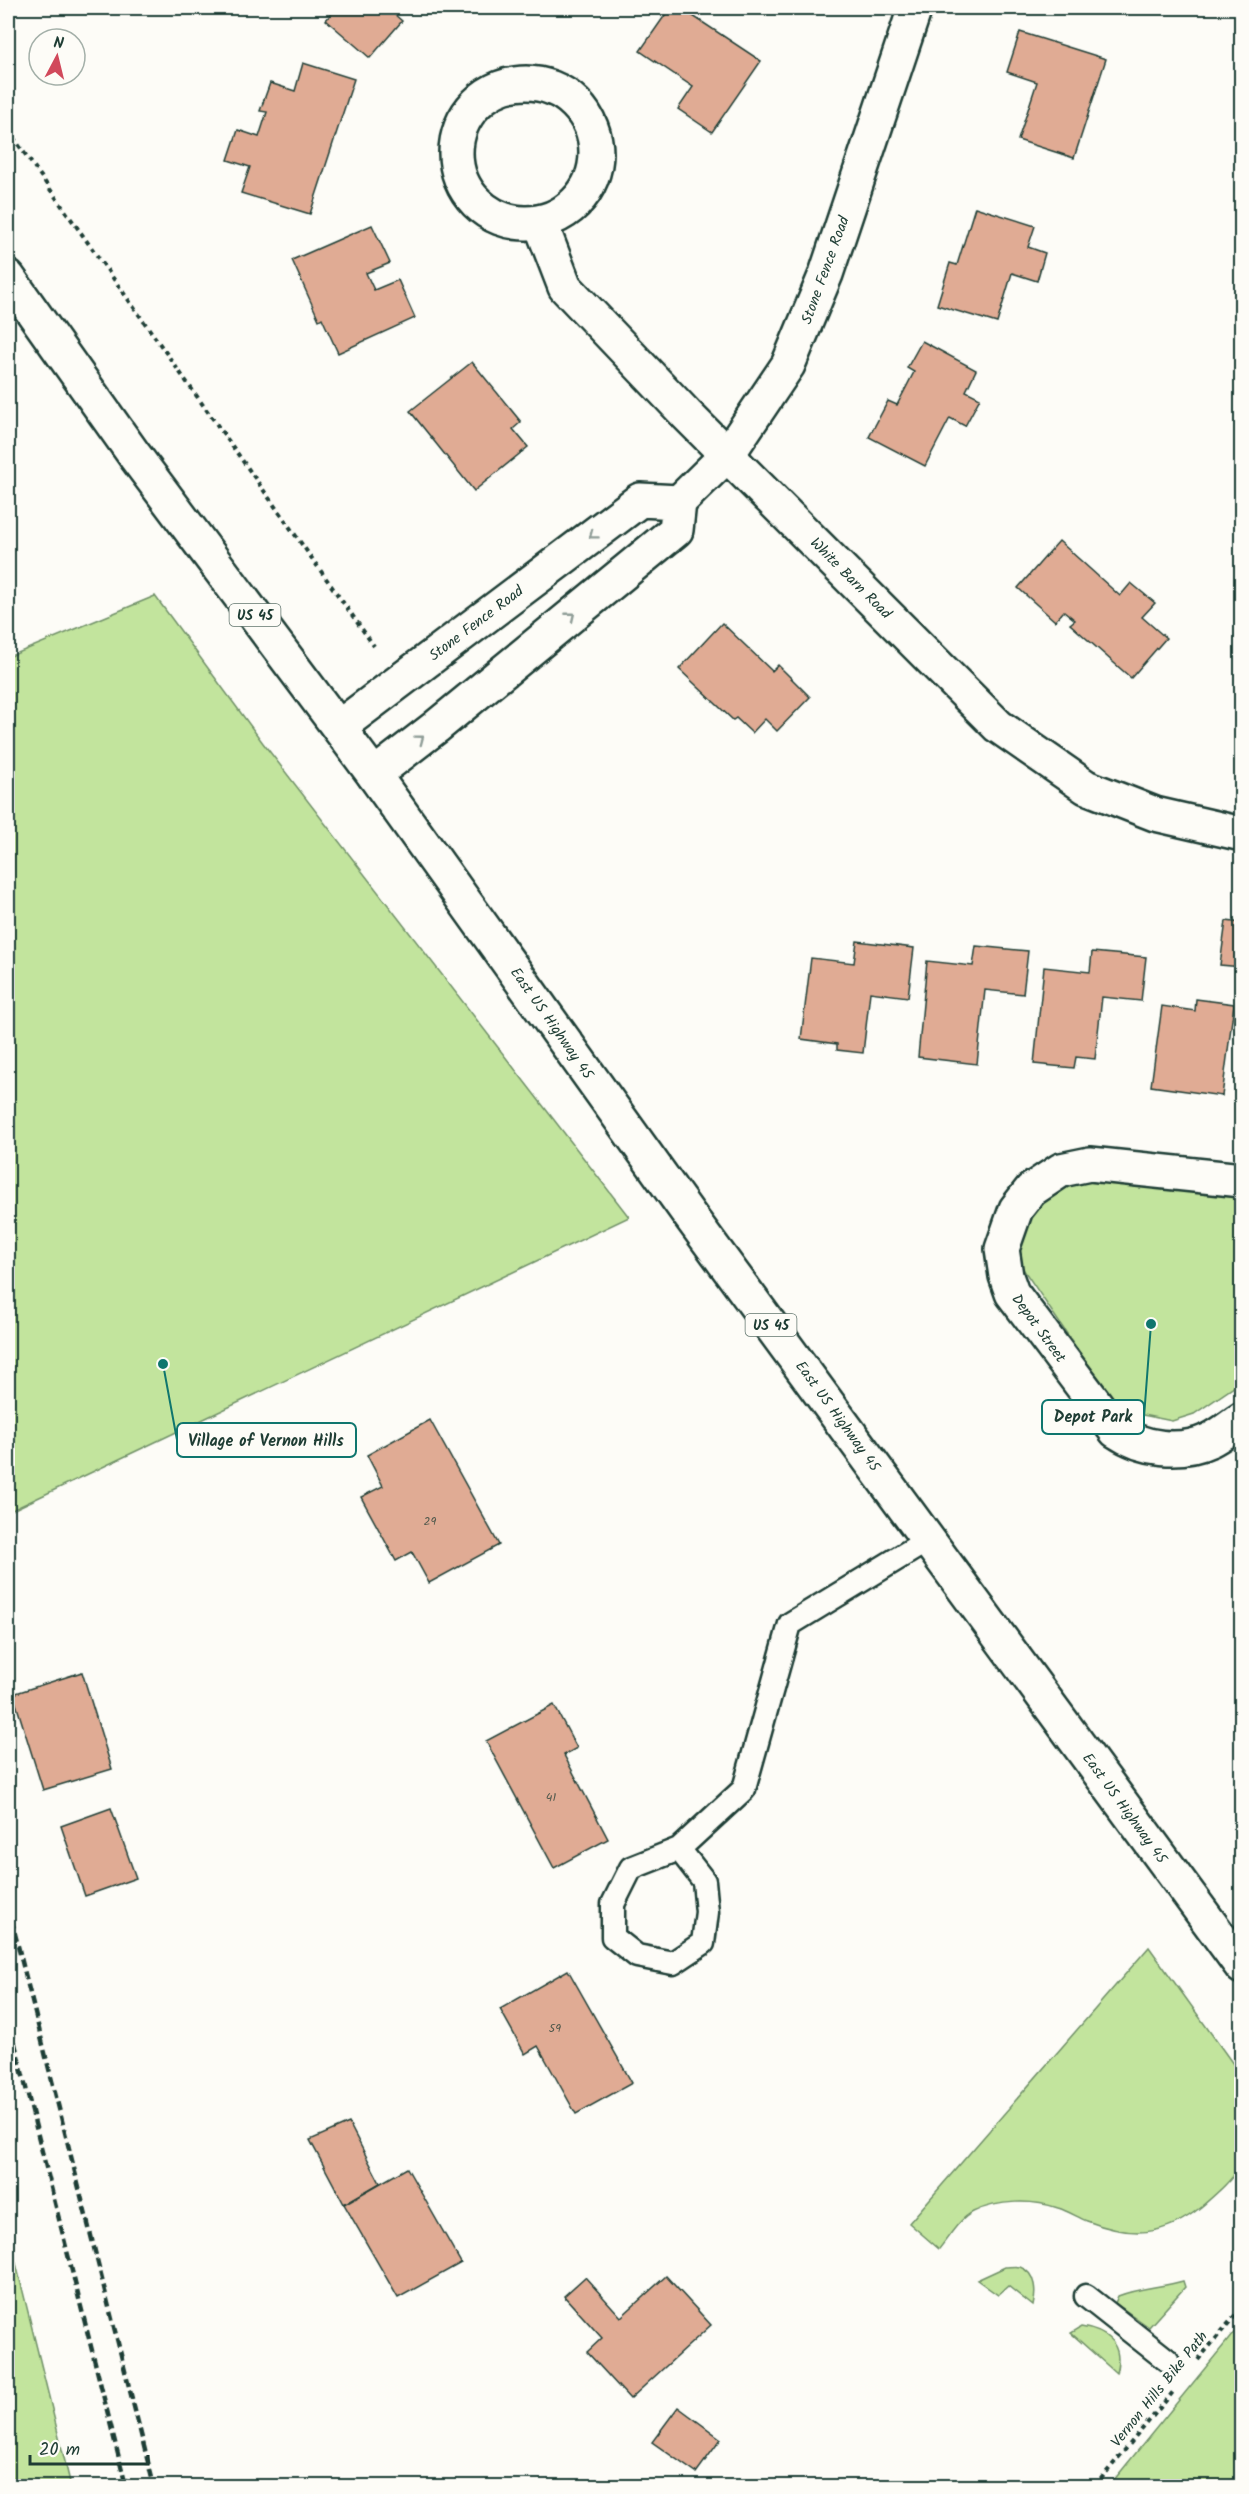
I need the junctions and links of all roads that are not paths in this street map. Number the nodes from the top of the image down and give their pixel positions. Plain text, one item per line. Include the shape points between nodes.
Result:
1 (915, 8) edge
2 (540, 222) junction
3 (8, 277) edge
4 (728, 454) junction
5 (679, 502) junction
6 (339, 727) junction
7 (374, 774) junction
8 (1242, 834) edge
9 (1242, 1180) edge
10 (1242, 1419) edge
11 (928, 1540) junction
12 (679, 1849) junction
13 (1242, 1967) edge
14 (1086, 2296) dead end
15 (1167, 2360) dead end

1 - 4 street, Stone Fence Road via 826,274 805,325 788,365
2 - 2 street via 516,223 493,215 474,200 461,181 456,158 458,135 466,114 501,87 524,82 546,85 566,95 583,111 593,130 596,153 593,177 581,198 563,213
2 - 4 street, White Barn Road via 565,287
3 - 6 street, US 45 via 135,456
4 - 5 street, Stone Fence Road
4 - 8 street, White Barn Road via 998,726 1086,787 1155,814
5 -> 6 street, Stone Fence Road via 640,500
7 -> 5 street via 676,530
6 - 7 street, US 45
7 - 11 street, East US Highway 45 / US 45
9 - 10 street, Depot Street via 1090,1164 1061,1170 1031,1190 1016,1209 1002,1249 1005,1276 1012,1293 1116,1431 1131,1441 1170,1450 1209,1441
11 - 12 lane via 790,1624 744,1789
11 - 13 street, East US Highway 45 / US 45
12 - 12 lane via 631,1868 613,1904 613,1937 637,1956 673,1963 703,1942 707,1912 704,1881
14 - 15 lane

